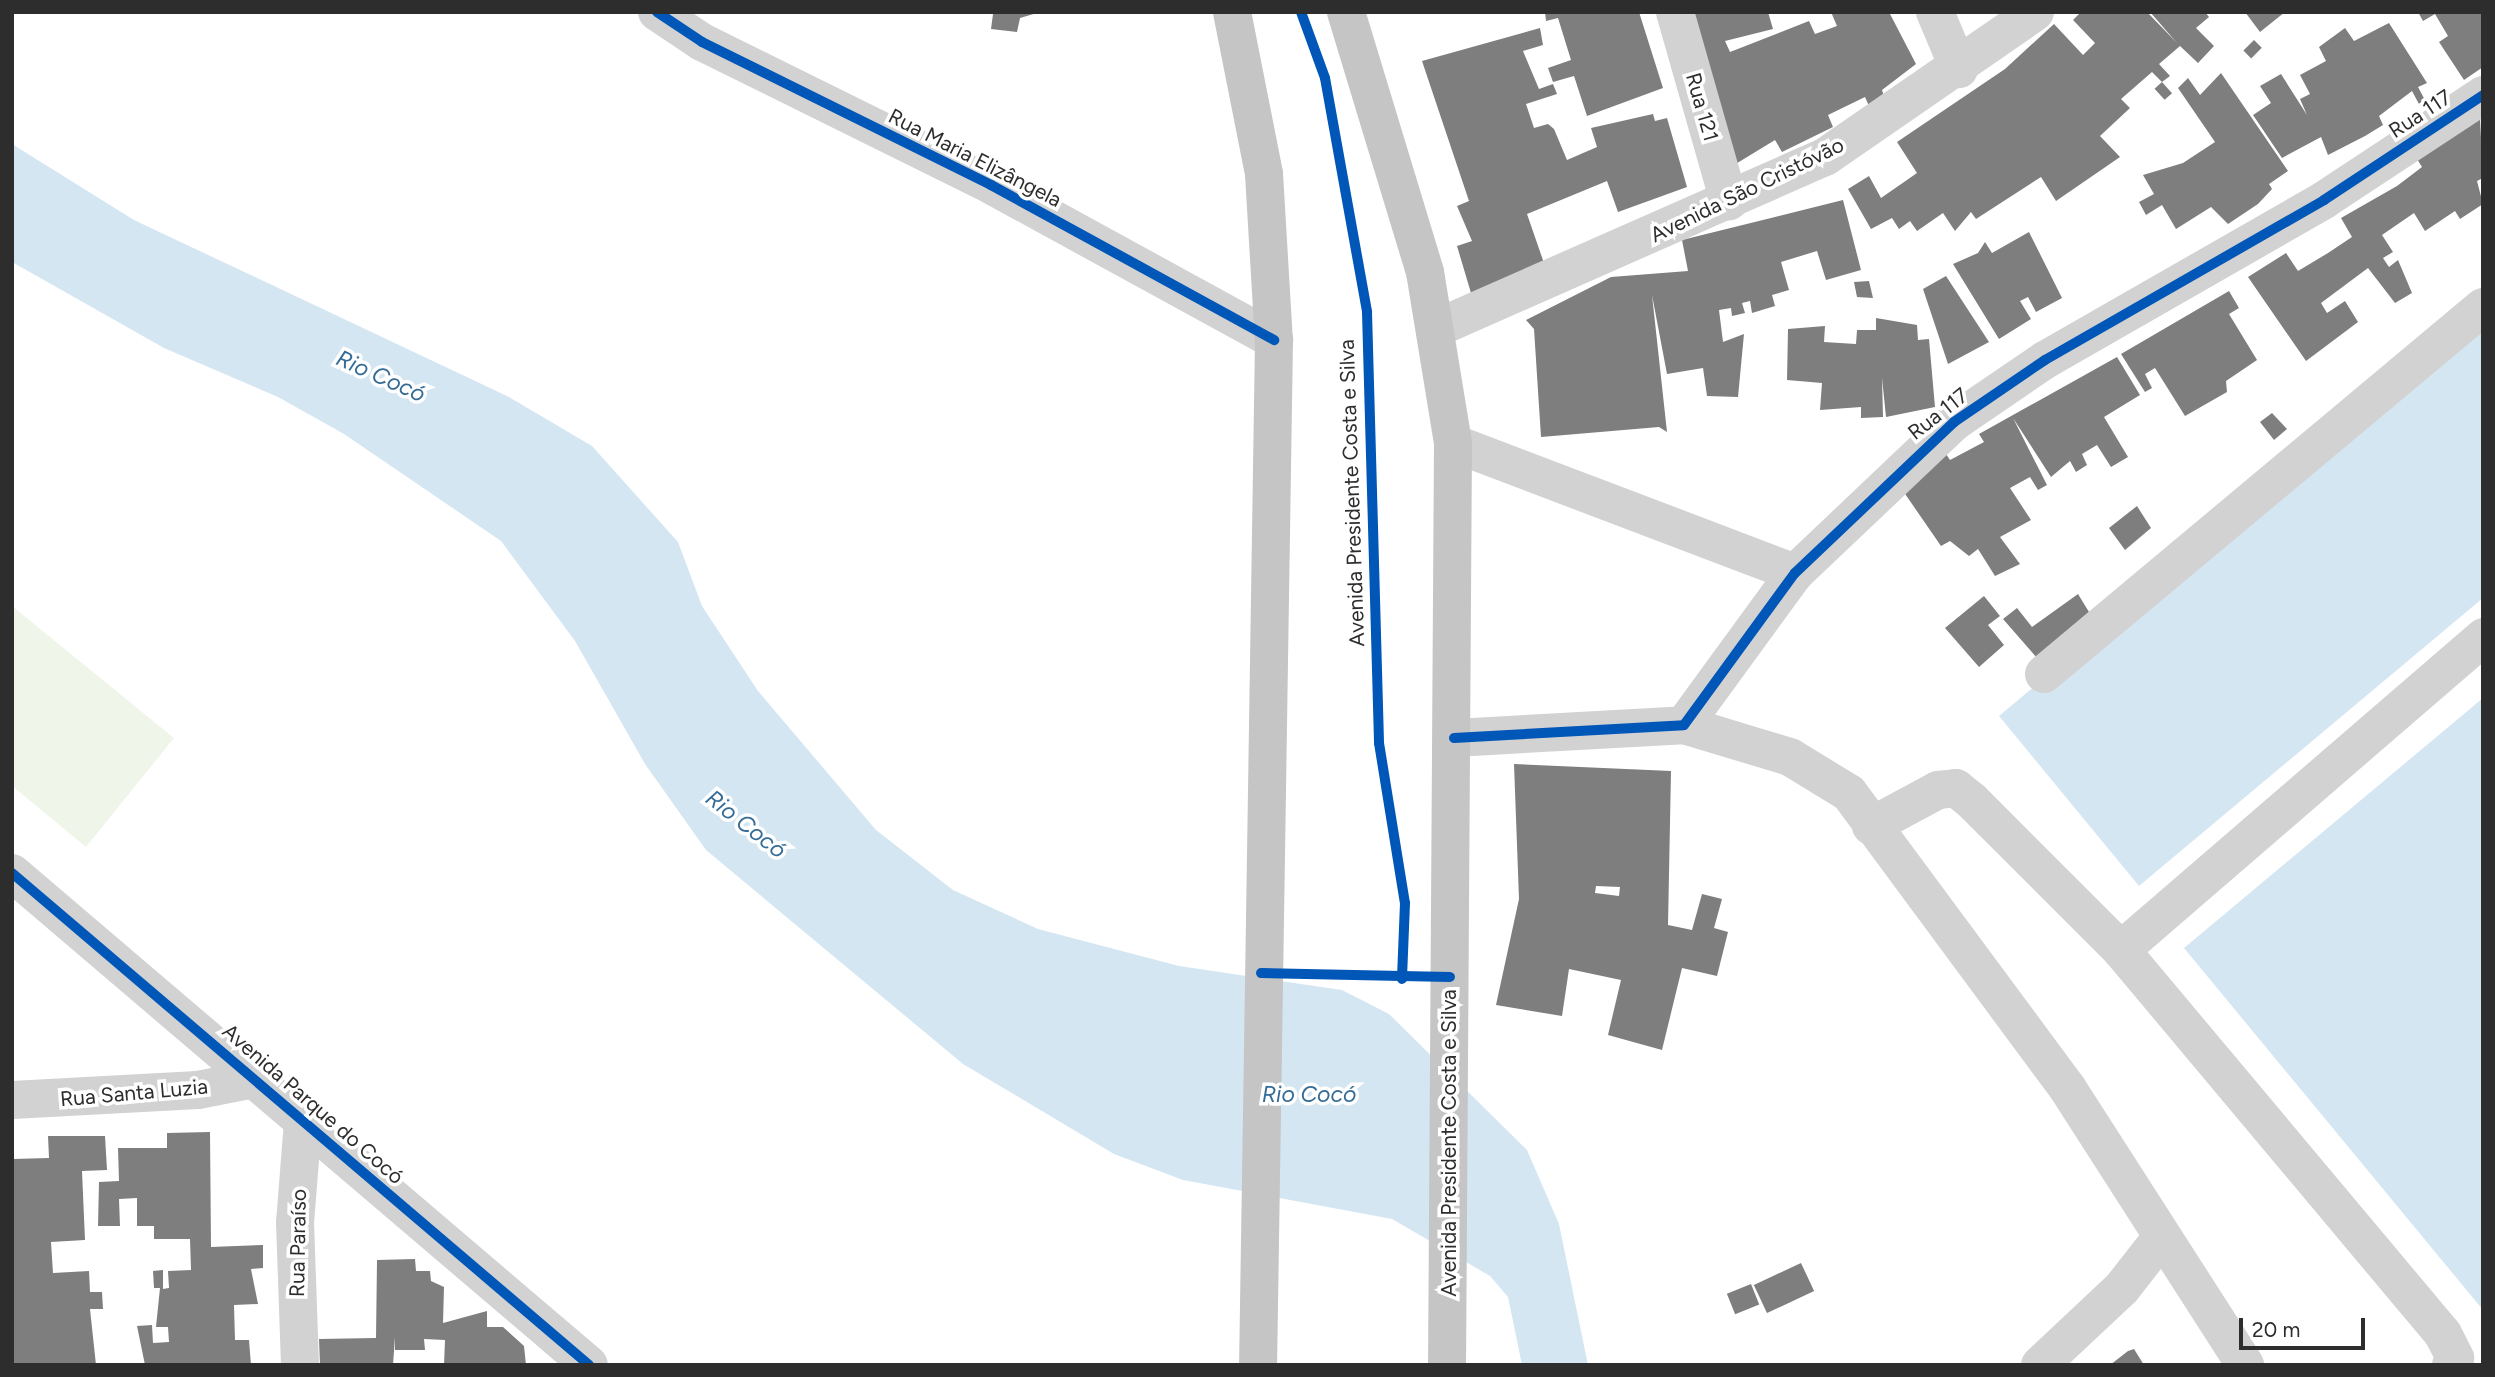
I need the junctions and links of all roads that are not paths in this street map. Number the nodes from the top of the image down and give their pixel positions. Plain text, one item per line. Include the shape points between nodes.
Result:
1 (657, 12) edge
2 (1232, 12) edge
3 (1346, 12) edge
4 (1675, 12) edge
5 (1935, 12) edge
6 (2035, 12) edge
7 (1959, 69) junction
8 (2483, 95) edge
9 (1729, 201) junction
10 (2483, 307) edge
11 (1437, 328) junction
12 (1274, 340) junction
13 (1453, 443) junction
14 (1795, 573) junction
15 (2483, 636) edge
16 (2044, 674) dead end
17 (1684, 725) junction
18 (1454, 738) junction
19 (1871, 826) junction
20 (12, 873) edge
21 (2121, 950) junction
22 (254, 1079) junction
23 (12, 1100) edge
24 (303, 1122) junction
25 (2161, 1238) junction
26 (2456, 1362) edge
27 (300, 1365) edge
28 (589, 1365) edge
29 (1258, 1365) edge
30 (1447, 1365) edge
31 (2040, 1365) edge
32 (2245, 1365) edge

1 - 12 street, Rua Maria Elizângela via 702,42 991,185
2 - 12 main road via 1264,174
3 - 11 main road, Avenida Presidente Costa e Silva
4 - 9 street, Rua 121
5 - 7 street
6 - 7 street, Avenida São Cristóvão
7 - 9 street, Avenida São Cristóvão via 1825,157
8 - 14 street, Rua 117 via 2324,200 2045,360 1954,422
9 - 11 street, Avenida São Cristóvão
10 - 16 street
11 - 13 main road, Avenida Presidente Costa e Silva
12 - 29 main road via 1256,1255
13 - 14 street
13 - 18 main road, Avenida Presidente Costa e Silva
14 - 17 street, Rua 117
15 - 21 street
17 - 18 street
17 - 19 street via 1790,757 1849,793
18 - 30 main road, Avenida Presidente Costa e Silva
19 - 21 street via 1938,790 1956,788
19 - 25 street via 2068,1089
20 - 22 street, Avenida Parque do Cocó
21 - 26 street via 2443,1334
22 - 23 street, Rua Santa Luzia via 198,1090
22 - 24 street, Avenida Parque do Cocó
24 - 27 street, Rua Paraíso via 295,1223
24 - 28 street, Avenida Parque do Cocó
25 - 31 street via 2122,1288
25 - 32 street

